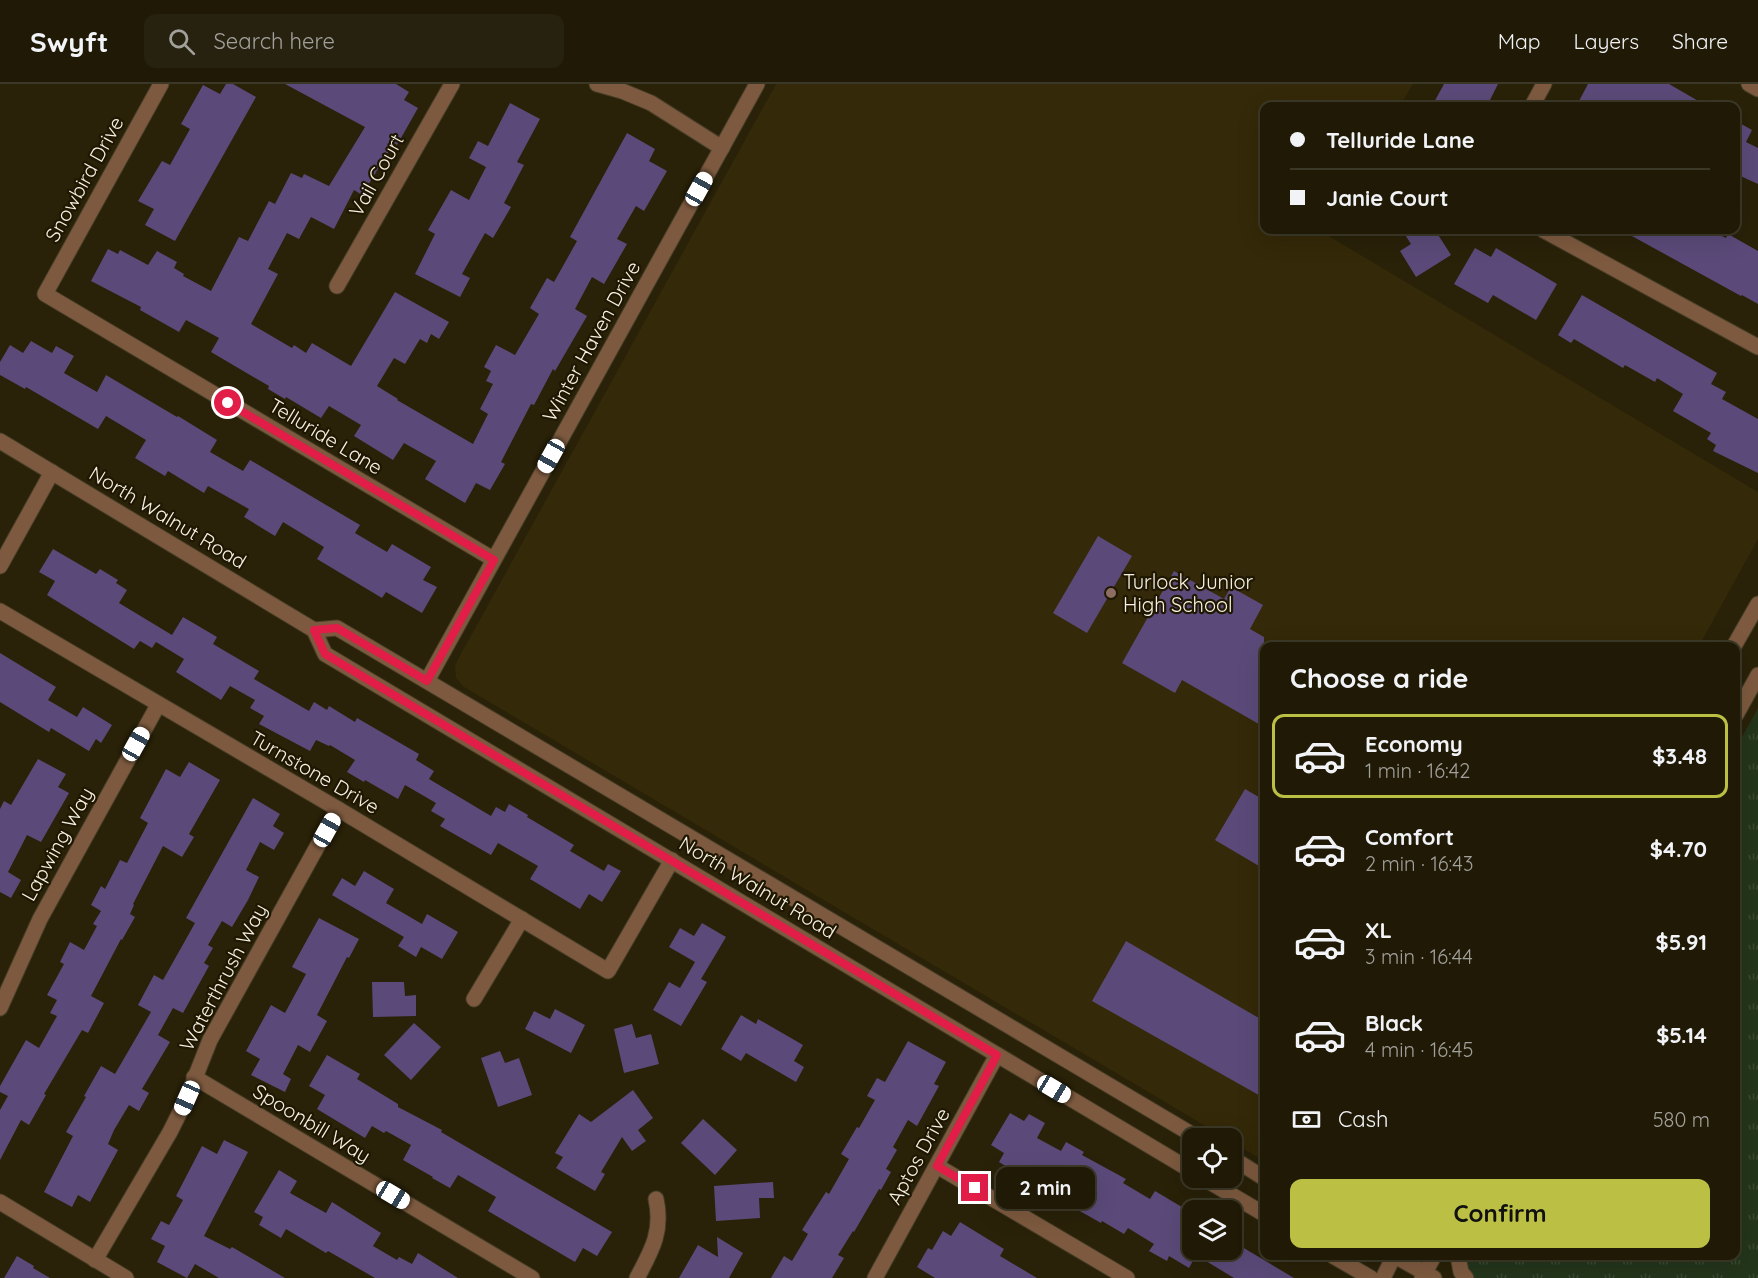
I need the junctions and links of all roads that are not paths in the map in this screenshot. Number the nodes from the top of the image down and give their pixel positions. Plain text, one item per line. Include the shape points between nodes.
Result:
1 (161, 84) edge
2 (452, 84) edge
3 (597, 84) edge
4 (757, 84) edge
5 (1544, 84) edge
6 (1749, 84) edge
7 (1758, 89) edge
8 (1534, 102) edge
9 (722, 148) junction
10 (1550, 234) edge
11 (338, 286) dead end
12 (45, 294) joint
13 (1758, 347) edge
14 (0, 441) edge
15 (52, 472) junction
16 (494, 560) junction
17 (0, 566) edge
18 (1758, 604) edge
19 (0, 611) edge
20 (314, 630) junction
21 (1736, 642) edge
22 (1758, 675) edge
23 (427, 681) junction
24 (158, 705) junction
25 (1740, 708) edge
26 (338, 809) junction
27 (672, 860) junction
28 (522, 919) junction
29 (474, 999) dead end
30 (0, 1008) edge
31 (997, 1055) junction
32 (195, 1077) junction
33 (1182, 1129) edge
34 (1242, 1164) edge
35 (1182, 1165) edge
36 (937, 1166) junction
37 (1260, 1176) edge
38 (1220, 1188) edge
39 (656, 1199) dead end
40 (0, 1202) edge
41 (1260, 1212) edge
42 (95, 1260) junction
43 (1341, 1260) edge
44 (1393, 1260) edge
45 (1401, 1260) edge
46 (1433, 1260) edge
47 (1459, 1260) edge
48 (1427, 1276) edge
49 (126, 1278) edge
50 (532, 1278) edge
51 (637, 1278) edge
52 (875, 1278) edge
53 (1127, 1278) edge
54 (1371, 1278) edge
55 (1383, 1278) edge
56 (1466, 1278) edge

1 - 12 street, Snowbird Drive
2 - 11 street, Vail Court
3 - 9 street via 651,103
4 - 9 street, Winter Haven Drive
5 - 8 street
6 - 7 street
9 - 16 street, Winter Haven Drive
10 - 13 street
12 - 16 street, Telluride Lane
14 - 15 street, North Walnut Road
15 - 17 street
15 - 20 street, North Walnut Road
16 - 23 street, Winter Haven Drive
18 - 21 street
19 - 24 street, Turnstone Drive
20 - 23 street, North Walnut Road via 337,628
20 - 27 street, North Walnut Road via 325,654
22 - 25 street
23 - 33 street, North Walnut Road
24 - 26 street, Turnstone Drive
24 - 30 street, Lapwing Way via 39,919
26 - 28 street, Turnstone Drive
26 - 32 street, Waterthrush Way via 218,1025
27 - 28 street, Turnstone Drive via 608,971
27 - 31 street, North Walnut Road
28 - 29 street
31 - 35 street, North Walnut Road
31 - 36 street, Aptos Drive
32 - 42 street, Waterthrush Way via 170,1132
32 - 50 street, Spoonbill Way
34 - 37 street
36 - 52 street, Aptos Drive
36 - 53 street
38 - 41 street
39 - 51 street via 658,1231
40 - 42 street
42 - 49 street
43 - 54 street
44 - 55 street
45 - 48 street
46 - 48 street
47 - 56 street

